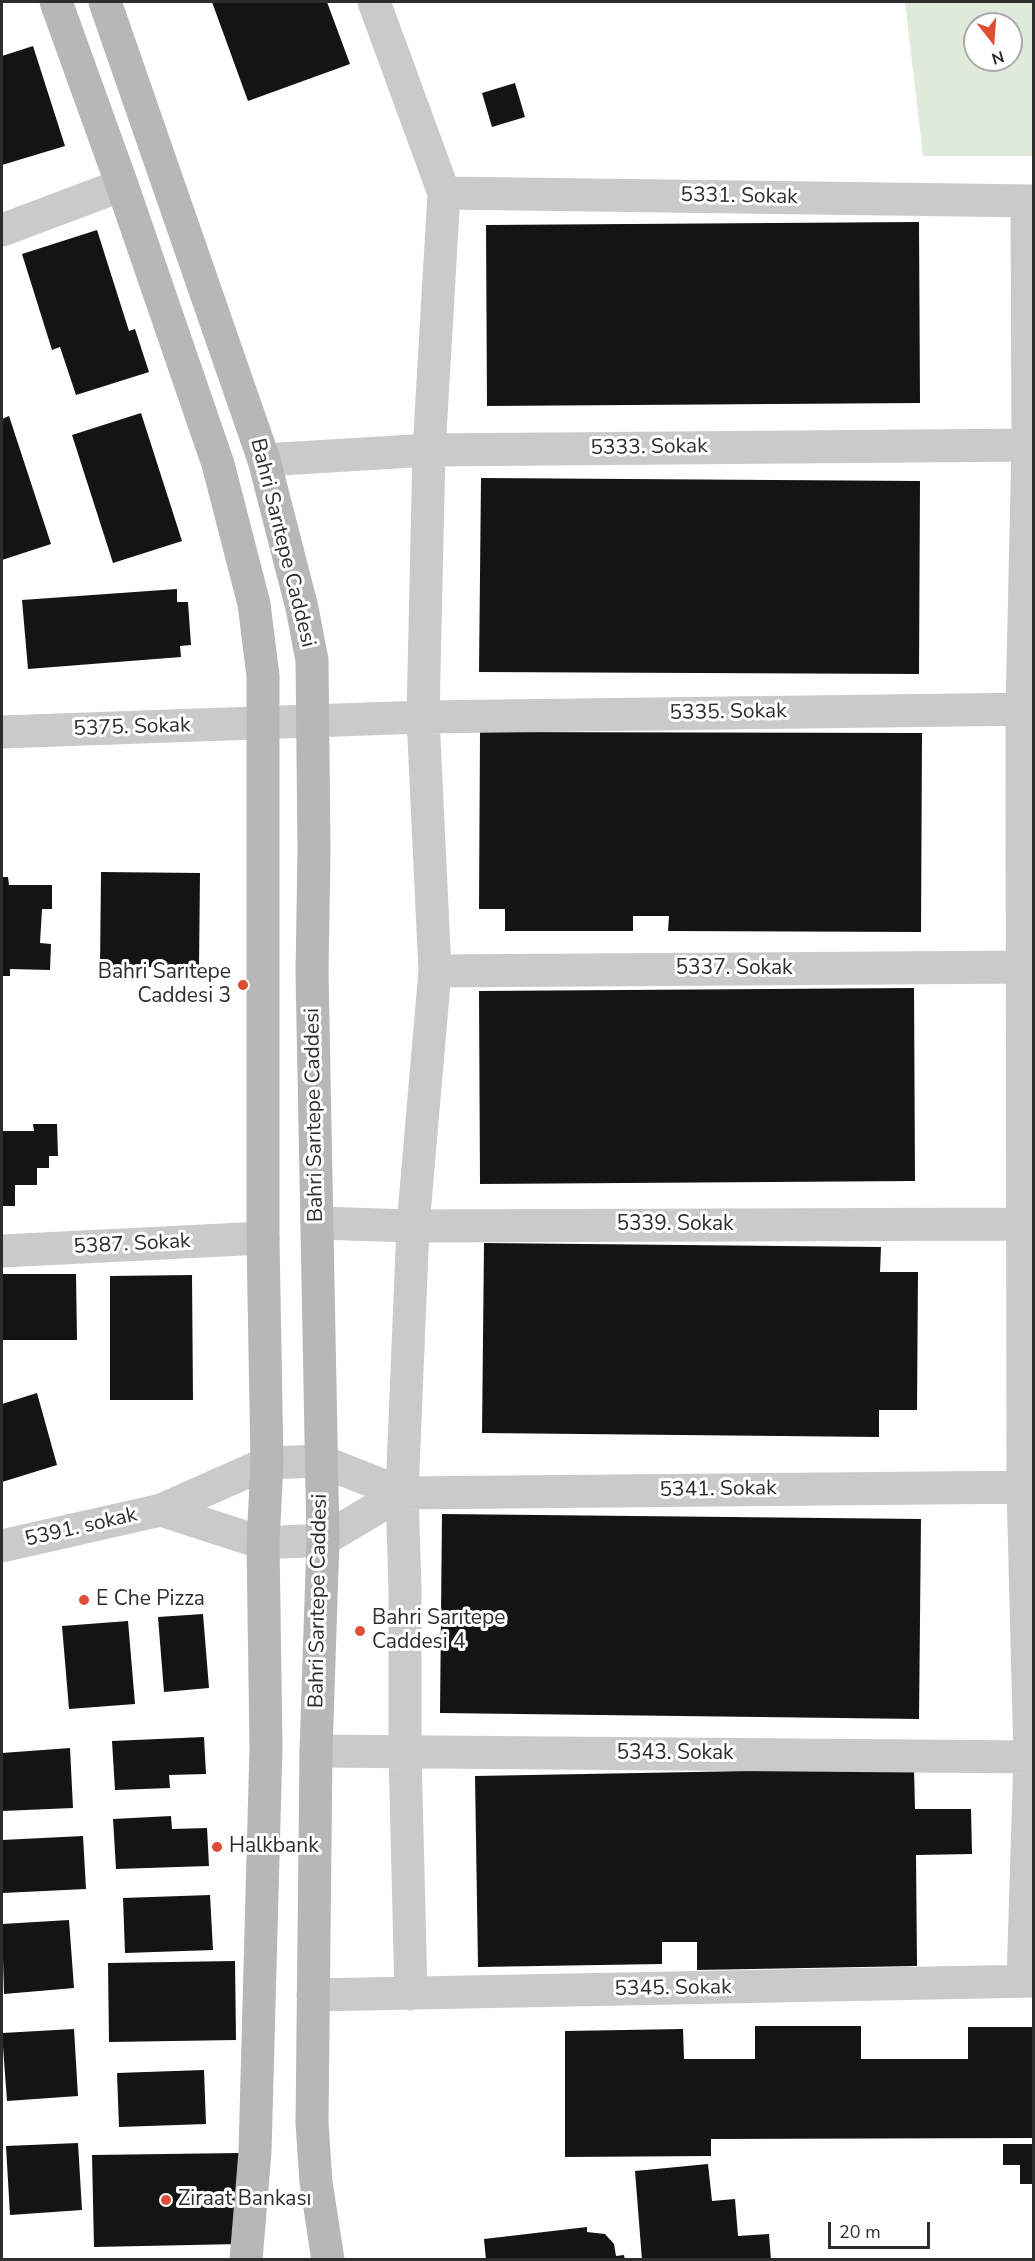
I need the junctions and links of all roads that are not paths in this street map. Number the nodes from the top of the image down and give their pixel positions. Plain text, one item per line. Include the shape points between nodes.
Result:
1 (56, 2) edge
2 (105, 2) edge
3 (374, 2) edge
4 (122, 185) junction
5 (444, 193) junction
6 (1030, 201) edge
7 (2, 230) edge
8 (1031, 445) edge
9 (429, 450) junction
10 (264, 460) junction
11 (1028, 709) edge
12 (423, 717) junction
13 (314, 721) junction
14 (263, 723) junction
15 (2, 732) edge
16 (1028, 967) edge
17 (435, 971) junction
18 (317, 1223) junction
19 (1029, 1224) edge
20 (413, 1226) junction
21 (263, 1238) junction
22 (2, 1251) edge
23 (321, 1461) junction
24 (267, 1463) junction
25 (1028, 1487) edge
26 (402, 1493) junction
27 (161, 1510) junction
28 (323, 1540) junction
29 (263, 1543) junction
30 (2, 1546) edge
31 (316, 1751) junction
32 (405, 1752) junction
33 (1032, 1757) edge
34 (1028, 1981) edge
35 (411, 1994) junction
36 (314, 1995) junction
37 (246, 2259) edge
38 (327, 2259) edge

1 - 4 main road, Bahri Sarıtepe Caddesi
2 - 10 main road, Bahri Sarıtepe Caddesi
3 - 5 street
4 - 7 street
4 - 14 main road, Bahri Sarıtepe Caddesi via 218,464 254,604 263,676
5 - 6 street, 5331. Sokak
5 - 9 street
6 - 8 street
8 - 9 street, 5333. Sokak
8 - 11 street
9 - 10 street, 5333. Sokak
9 - 12 street
10 - 13 main road, Bahri Sarıtepe Caddesi via 312,660
11 - 12 street, 5335. Sokak
11 - 16 street
12 - 13 street, 5335. Sokak
12 - 17 street
13 - 14 street, 5375. Sokak
13 - 18 main road, Bahri Sarıtepe Caddesi via 312,972
14 - 15 street, 5375. Sokak
14 - 21 main road, Bahri Sarıtepe Caddesi
16 - 17 street, 5337. Sokak
16 - 19 street
17 - 20 street
18 - 20 street, 5339. Sokak
18 - 23 main road, Bahri Sarıtepe Caddesi
19 - 20 street, 5339. Sokak
19 - 25 street
20 - 26 street
21 - 22 street, 5387. Sokak
21 - 24 main road, Bahri Sarıtepe Caddesi
23 - 24 street
23 - 26 street
23 - 28 main road, Bahri Sarıtepe Caddesi
24 - 27 street, 5391. sokak
24 - 29 main road, Bahri Sarıtepe Caddesi
25 - 26 street, 5341. Sokak
25 - 33 street
26 - 28 street
26 - 32 street
27 - 29 street
27 - 30 street, 5391. sokak
28 - 29 street
28 - 31 main road, Bahri Sarıtepe Caddesi
29 - 37 main road, Bahri Sarıtepe Caddesi via 266,1747 255,2152
31 - 32 street, 5343. Sokak
31 - 36 main road, Bahri Sarıtepe Caddesi
32 - 33 street, 5343. Sokak
32 - 35 street
33 - 34 street
34 - 35 street, 5345. Sokak
35 - 36 street, 5345. Sokak
36 - 38 main road, Bahri Sarıtepe Caddesi via 313,2135

